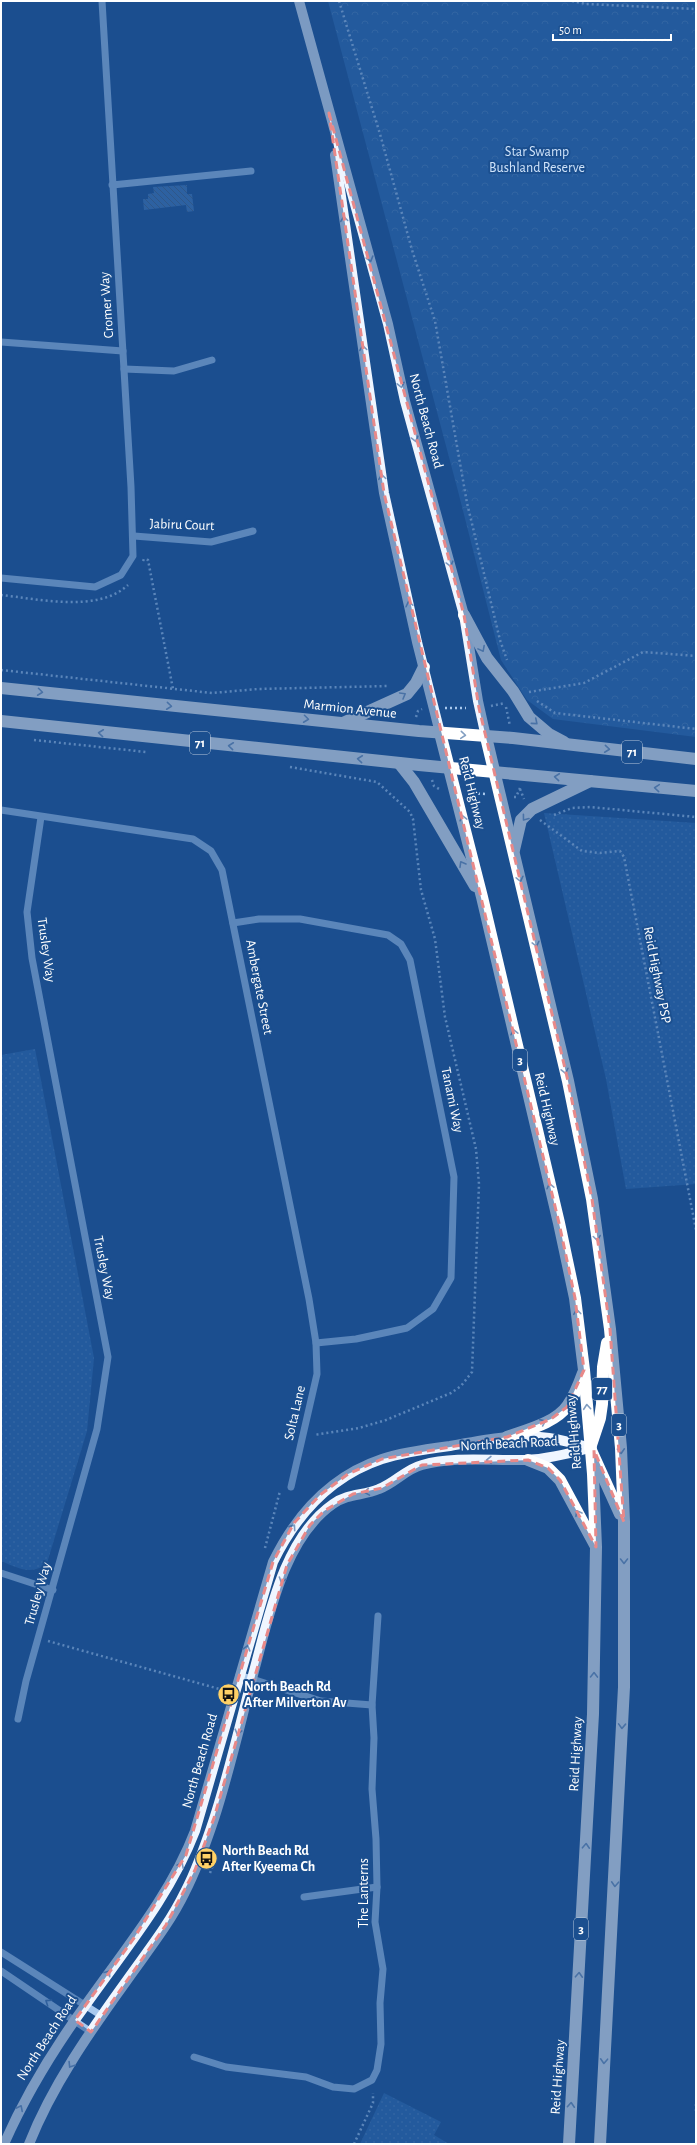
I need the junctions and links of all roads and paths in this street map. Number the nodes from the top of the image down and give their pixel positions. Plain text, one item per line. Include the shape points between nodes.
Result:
1 (102, 1) edge
2 (299, 1) edge
3 (339, 1) edge
4 (572, 1) edge
5 (696, 9) edge
6 (329, 113) junction
7 (251, 171) dead end
8 (112, 185) junction
9 (1, 342) edge
10 (122, 351) junction
11 (212, 360) dead end
12 (124, 369) junction
13 (253, 531) dead end
14 (134, 536) junction
15 (144, 559) dead end
16 (1, 578) edge
17 (464, 614) junction
18 (696, 656) edge
19 (511, 666) dead end
20 (424, 667) junction
21 (1, 670) edge
22 (394, 686) dead end
23 (1, 688) edge
24 (173, 689) junction
25 (1, 721) edge
26 (342, 723) junction
27 (696, 729) edge
28 (440, 733) junction
29 (486, 737) junction
30 (27, 739) dead end
31 (568, 745) junction
32 (152, 752) dead end
33 (696, 759) edge
34 (399, 763) junction
35 (285, 766) dead end
36 (450, 768) junction
37 (494, 772) junction
38 (590, 781) junction
39 (520, 788) dead end
40 (696, 791) edge
41 (532, 809) junction
42 (1, 810) edge
43 (41, 817) junction
44 (696, 817) edge
45 (541, 821) junction
46 (514, 852) junction
47 (482, 897) junction
48 (233, 923) junction
49 (696, 1230) edge
50 (610, 1329) junction
51 (316, 1343) junction
52 (584, 1370) junction
53 (302, 1436) junction
54 (507, 1437) junction
55 (590, 1448) junction
56 (528, 1460) junction
57 (291, 1487) dead end
58 (281, 1488) dead end
59 (624, 1522) junction
60 (596, 1548) junction
61 (263, 1553) dead end
62 (1, 1573) edge
63 (53, 1590) junction
64 (378, 1616) dead end
65 (39, 1638) junction
66 (239, 1675) junction
67 (252, 1679) junction
68 (227, 1691) dead end
69 (372, 1706) junction
70 (18, 1719) dead end
71 (377, 1887) junction
72 (304, 1896) dead end
73 (1, 1952) edge
74 (1, 1970) edge
75 (85, 2005) junction
76 (102, 2016) junction
77 (75, 2020) junction
78 (91, 2032) junction
79 (194, 2057) dead end
80 (372, 2080) junction
81 (696, 2104) edge
82 (696, 2112) edge
83 (4, 2144) edge
84 (29, 2144) edge
85 (354, 2144) edge
86 (569, 2144) edge
87 (600, 2144) edge

1 - 8 street, Cromer Way
2 - 6 main road, North Beach Road
3 - 19 path via 435,321 467,503 500,640
4 - 5 path via 586,4
6 -> 17 main road, North Beach Road via 388,324 405,401
20 -> 6 main road, North Beach Road via 384,493
7 - 8 street
8 - 10 street, Cromer Way
9 - 10 street
10 - 12 street, Cromer Way
11 - 12 street via 174,371
12 - 14 street, Cromer Way
13 - 14 street, Jabiru Court via 211,542
14 - 16 street, Cromer Way via 133,556 121,575 95,587
15 - 24 path via 148,560
17 - 29 main road, North Beach Road
17 -> 31 highway via 487,658 513,691 529,718
18 - 27 path via 643,652 584,683 527,692 555,713
26 -> 20 highway via 406,694 416,683
20 - 28 main road, North Beach Road
21 - 24 path
22 - 24 path via 258,689 212,693
23 -> 26 highway, Marmion Avenue / 71
34 -> 25 highway, 71
26 - 28 highway, Marmion Avenue / 71
28 -> 29 highway, Marmion Avenue / 71
28 - 36 highway, Reid Highway / 3
29 - 31 highway, Marmion Avenue / 71
29 - 37 highway, Reid Highway / 3
30 - 32 path
31 -> 33 highway, Marmion Avenue / 71
34 - 36 highway, 71
47 -> 34 highway via 414,782
35 - 53 path via 377,782 410,812 421,890 435,939 444,1010 476,1149 479,1184 472,1372 461,1386 451,1393 386,1420 359,1428
36 - 37 highway, 71
47 -> 36 highway, Reid Highway / 3
38 -> 37 highway, 71
37 - 46 highway, Reid Highway / 3
40 -> 38 highway, 71
38 - 41 highway
39 - 41 path, Reid Highway PSP via 522,797
41 - 45 path, Reid Highway PSP
41 -> 46 highway via 521,820
42 - 43 street, Ambergate Street
43 - 48 street, Ambergate Street via 192,839 211,851 222,870
43 - 63 street, Trusley Way via 27,912 32,958 108,1357 97,1429
44 - 45 path via 580,806
45 - 49 path, Reid Highway PSP via 582,851 600,854 620,851 624,857
46 -> 50 highway, Reid Highway / 3 via 568,1081 589,1185
52 -> 47 highway, Reid Highway / 3 via 574,1291
48 - 51 street, Ambergate Street
48 - 51 street, Tanami Way via 259,919 300,919 388,935 401,944 410,960 454,1177 451,1278 433,1309 407,1328 356,1339
50 - 55 highway, 77 via 603,1367 600,1418
50 -> 59 highway, Reid Highway / 3
51 - 53 street, Solta Lane via 317,1374
54 -> 52 highway via 551,1419 567,1407 576,1393
55 -> 52 highway, Reid Highway / 3
53 - 57 street, Solta Lane
54 - 55 main road, North Beach Road via 549,1438
66 -> 54 main road, North Beach Road via 273,1562 294,1523 320,1495 348,1474 382,1459 409,1452
55 - 56 main road, North Beach Road via 565,1455
55 - 59 highway
55 - 60 highway, Reid Highway / 3
60 -> 56 highway via 560,1480 548,1468
56 -> 67 main road, North Beach Road via 469,1460 422,1465 409,1470 382,1488 369,1493 352,1494 324,1511 310,1525 287,1565
58 - 61 path
59 -> 87 highway, Reid Highway / 3 via 624,1687
86 -> 60 highway, Reid Highway / 3 via 593,1714
62 - 63 street
63 - 65 street, Trusley Way
64 - 69 street, The Lanterns
65 - 68 path
65 - 70 street, Trusley Way
66 - 67 street
75 -> 66 main road, North Beach Road via 134,1938 186,1855
67 - 69 street via 321,1701
67 -> 76 main road, North Beach Road via 214,1818 195,1870 166,1925
69 - 71 street, The Lanterns via 372,1789
71 - 72 street
71 - 80 street, The Lanterns via 375,1922 383,1969 380,2003 381,2044 377,2070
73 - 75 street
77 -> 74 street
75 - 76 street
75 - 77 main road, North Beach Road
76 - 78 main road, North Beach Road
77 - 78 street
83 -> 77 main road, North Beach Road via 27,2096
78 -> 84 main road, North Beach Road via 50,2098
79 - 80 street via 226,2066 306,2077 333,2087 354,2088
80 - 85 path via 373,2103
81 - 82 path

